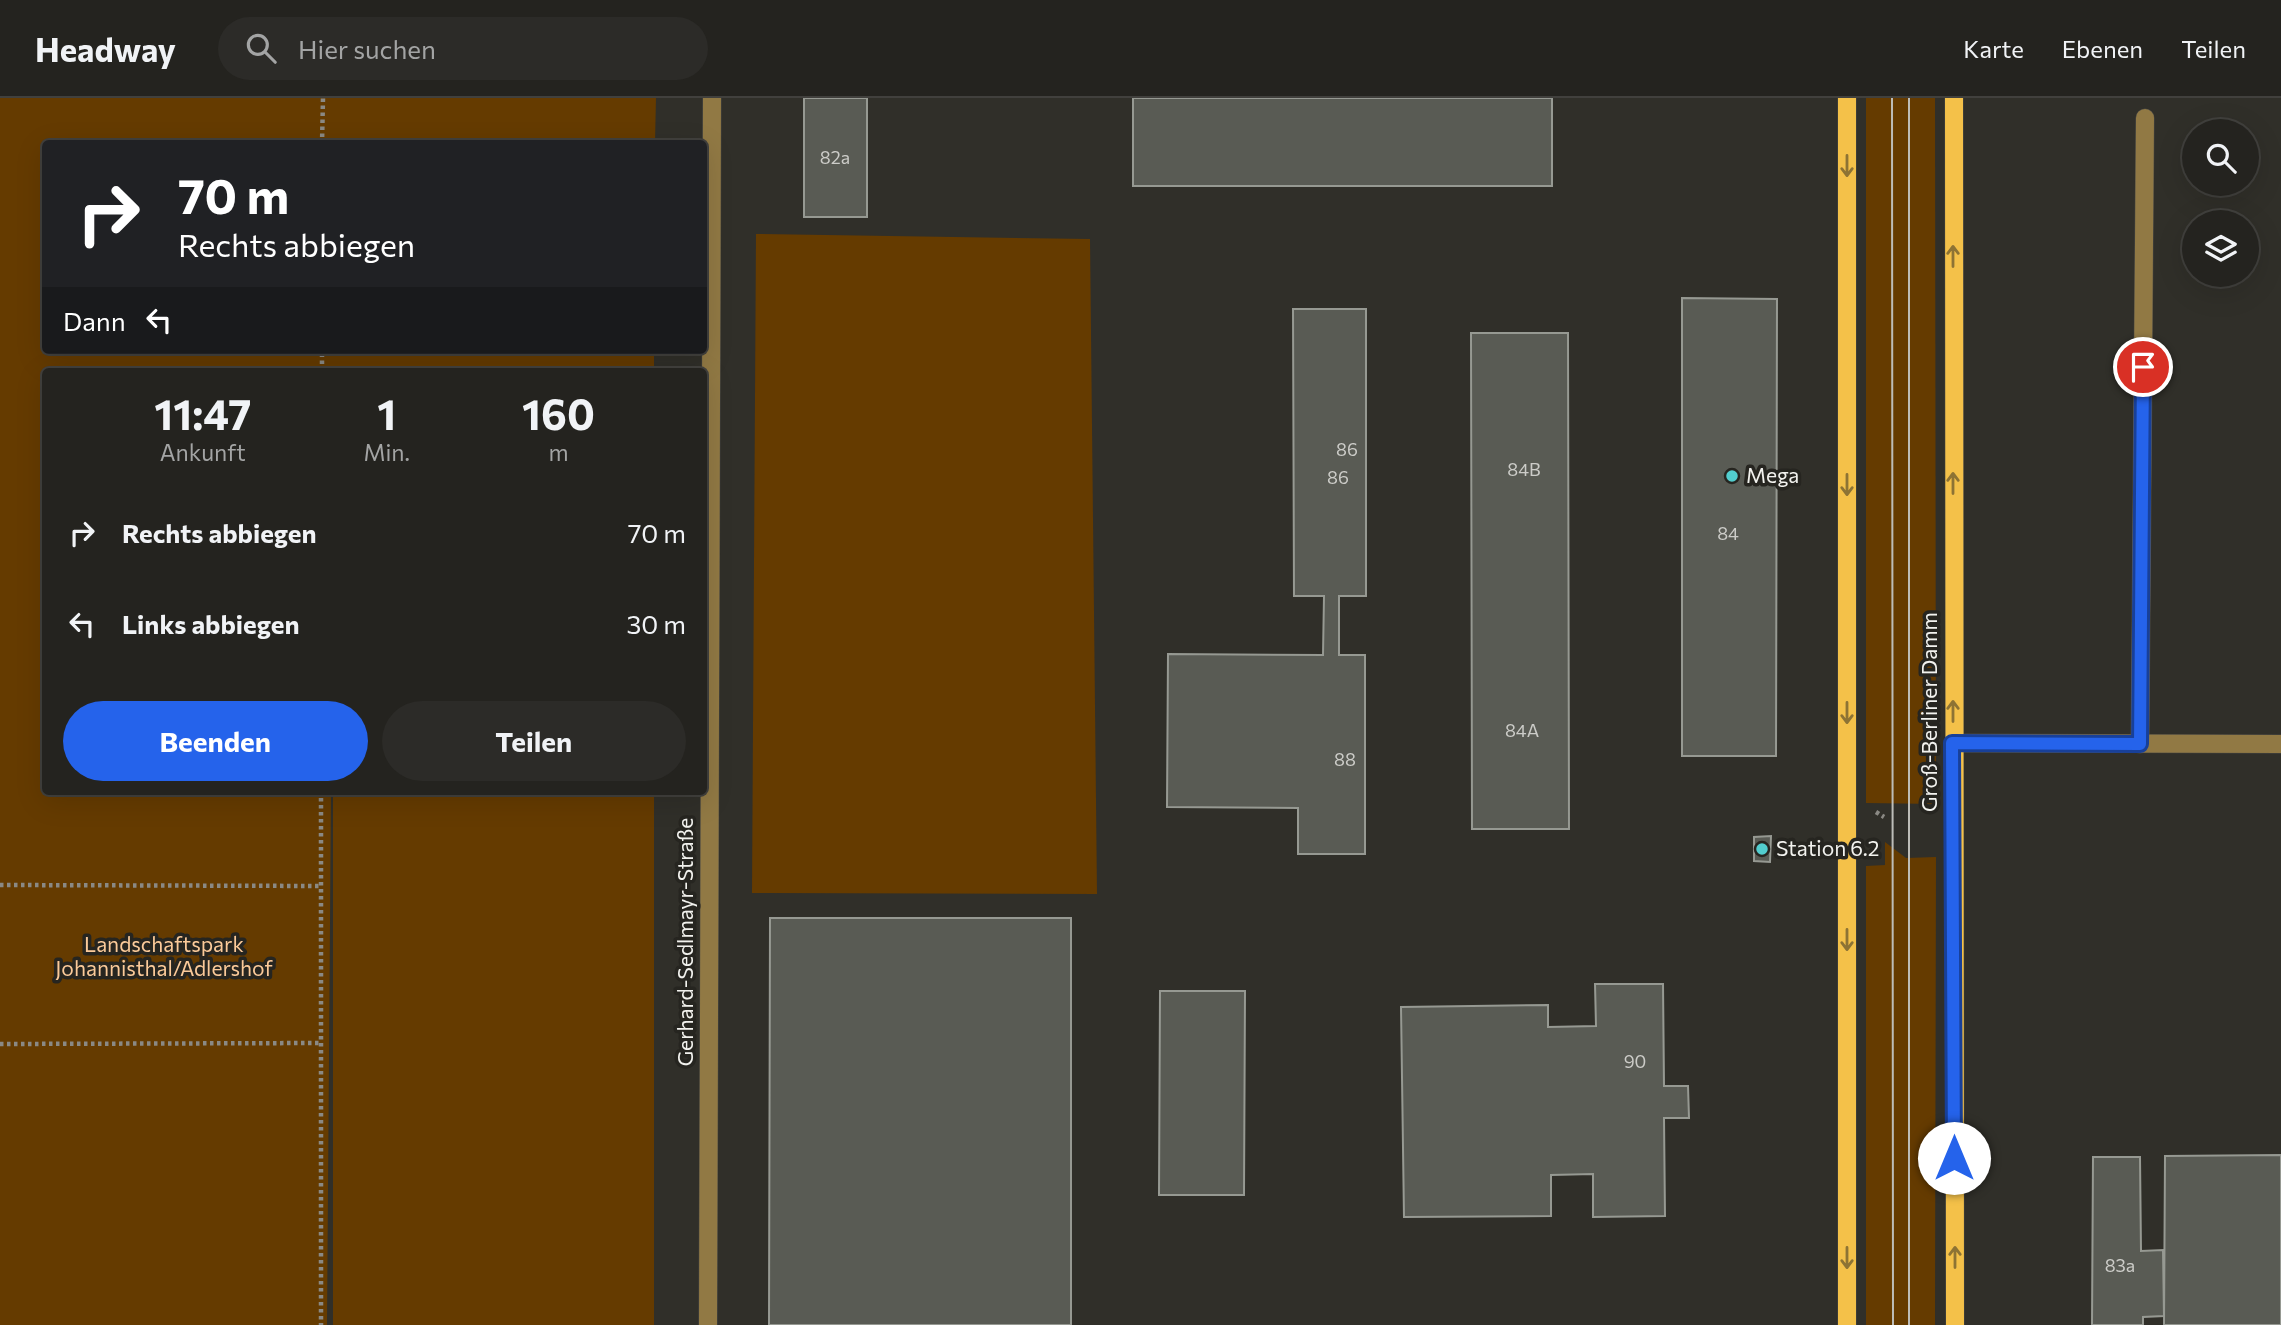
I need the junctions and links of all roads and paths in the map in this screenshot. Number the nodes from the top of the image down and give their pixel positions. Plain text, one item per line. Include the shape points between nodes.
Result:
1 (323, 98) edge
2 (712, 98) edge
3 (1847, 98) edge
4 (1954, 98) edge
5 (2145, 117) dead end
6 (323, 140) edge
7 (1952, 743) junction
8 (2140, 744) junction
9 (2281, 744) edge
10 (321, 795) edge
11 (0, 884) edge
12 (321, 886) junction
13 (321, 1043) junction
14 (0, 1044) edge
15 (321, 1325) edge
16 (708, 1325) edge
17 (1847, 1325) edge
18 (1955, 1325) edge

1 - 6 path
2 - 16 street, Gerhard-Sedlmayr-Straße
3 -> 17 main road
7 -> 4 main road, Groß-Berliner Damm
5 - 8 street
7 - 8 street
18 -> 7 main road, Groß-Berliner Damm
8 - 9 street
10 - 12 path
11 - 12 path
12 - 13 path
13 - 14 path
13 - 15 path

